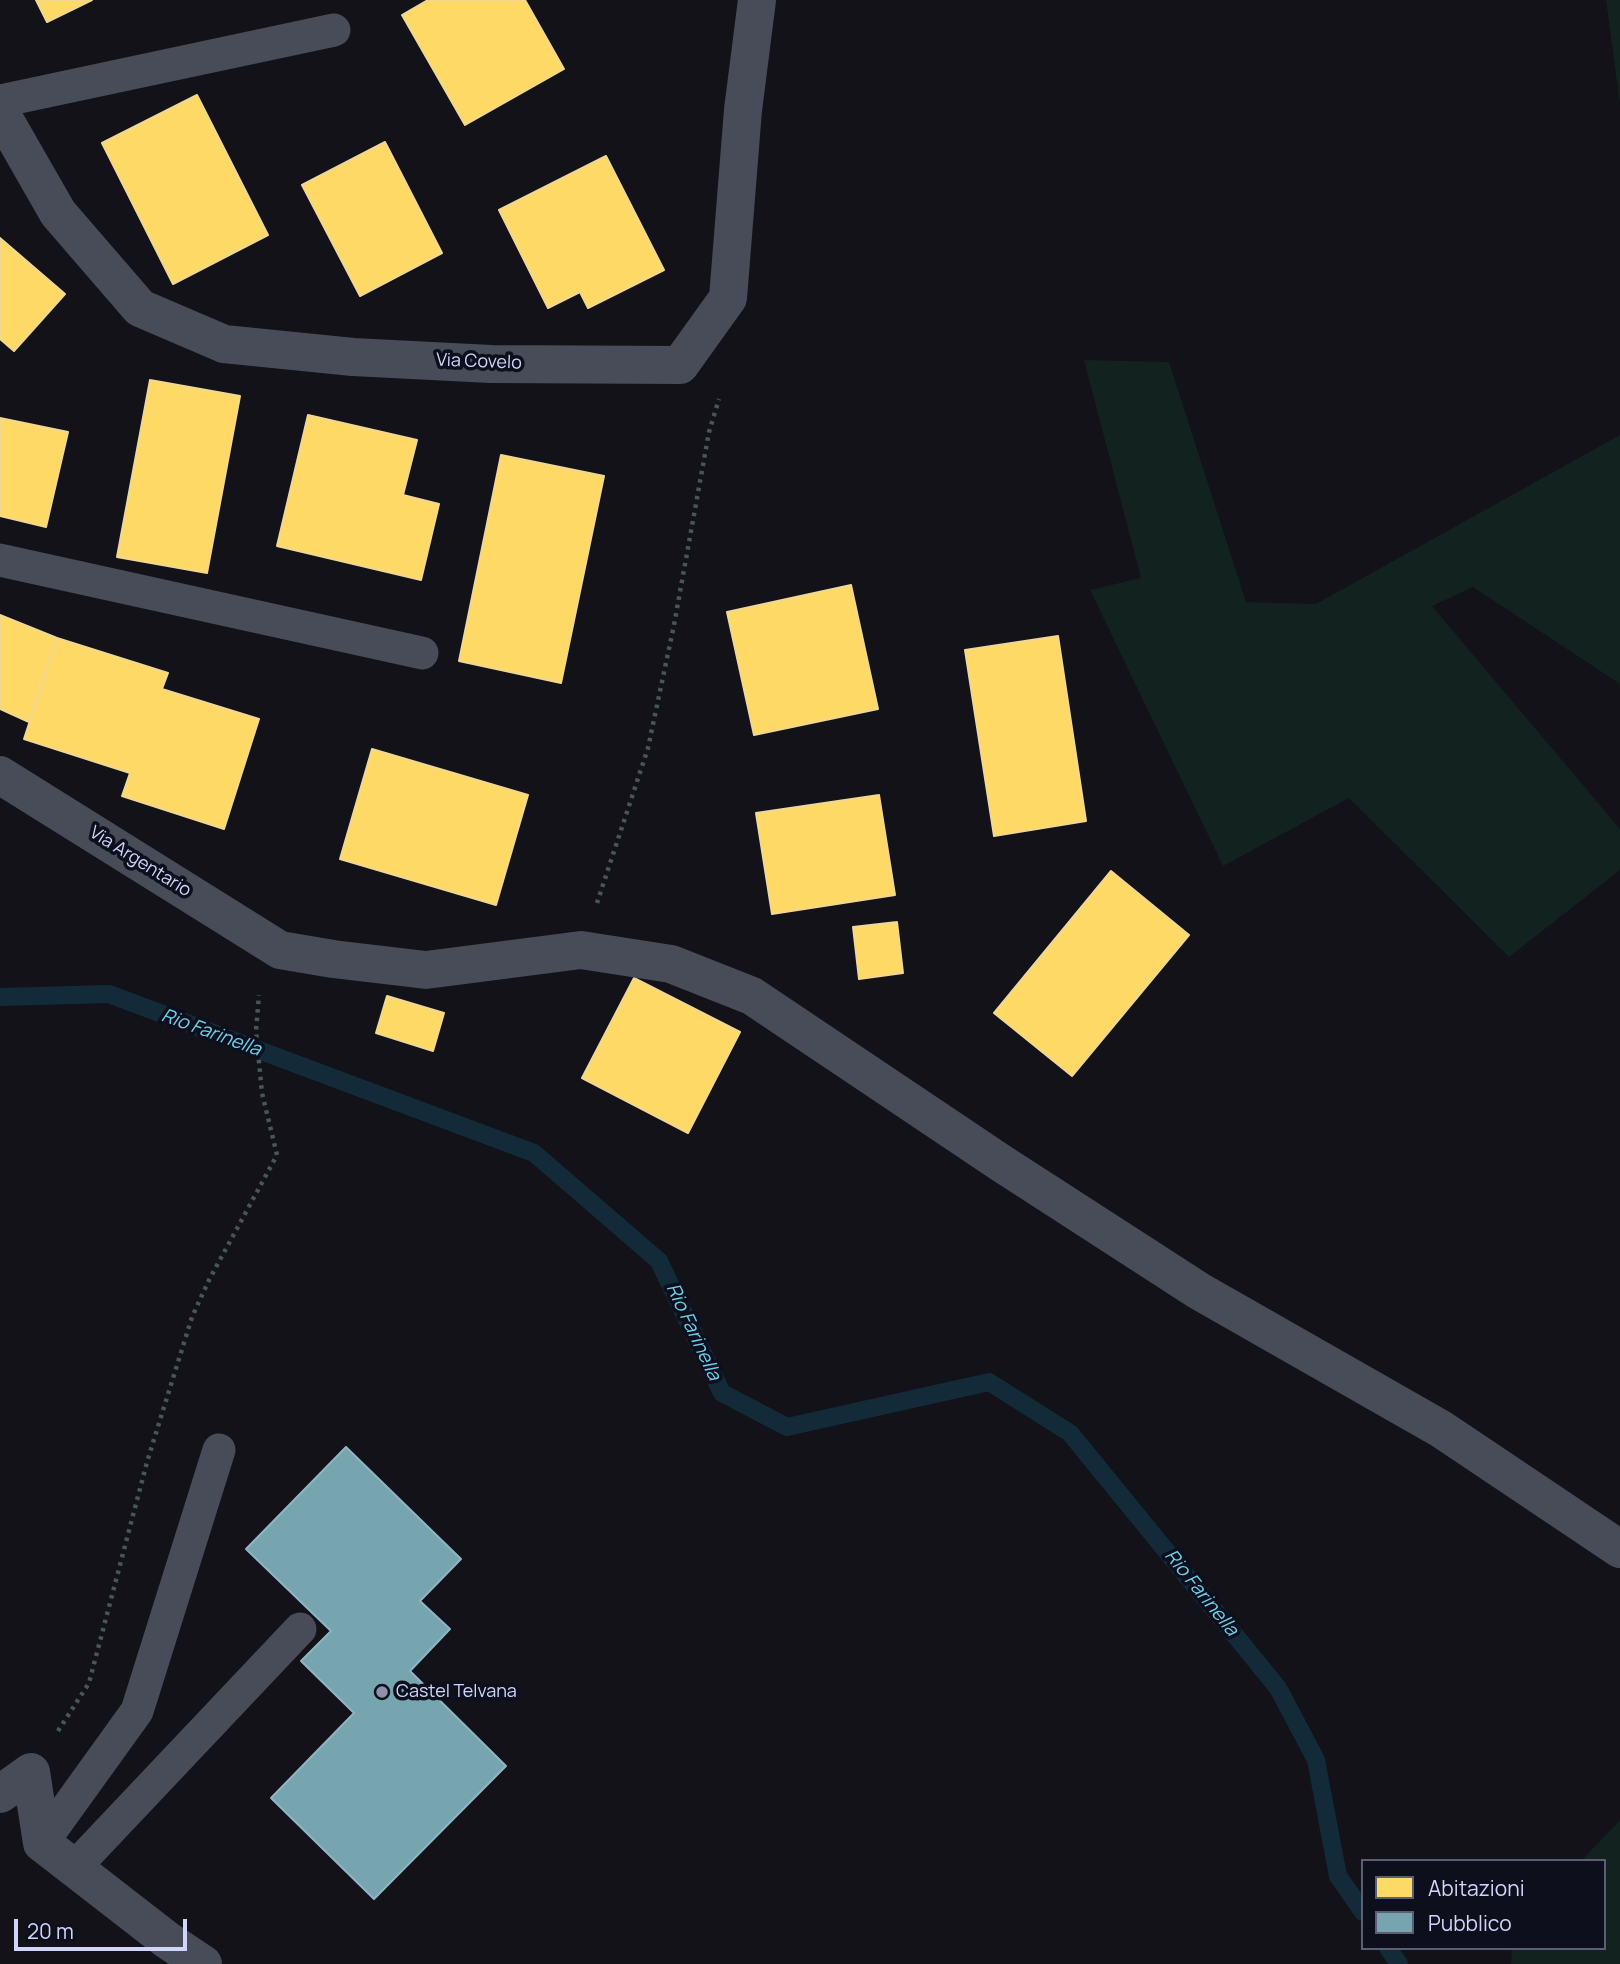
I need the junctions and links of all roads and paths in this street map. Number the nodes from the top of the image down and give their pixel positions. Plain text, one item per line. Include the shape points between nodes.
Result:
1 (757, 0) edge
2 (334, 30) dead end
3 (0, 101) edge
4 (0, 120) edge
5 (720, 395) dead end
6 (0, 560) edge
7 (422, 653) dead end
8 (6, 784) edge
9 (581, 950) junction
10 (257, 1006) dead end
11 (219, 1450) dead end
12 (1620, 1549) edge
13 (300, 1629) dead end
14 (31, 1772) junction
15 (0, 1794) edge
16 (42, 1843) junction
17 (74, 1868) junction
18 (171, 1952) edge
19 (202, 1964) edge

1 - 4 street, Via Covelo via 728,298 680,365 491,364 224,344 141,308 58,213 7,124
2 - 3 lane
5 - 9 path via 648,748
6 - 7 lane
8 - 9 street, Via Argentario via 280,950 426,970
9 - 12 street via 671,964 752,996 1199,1291 1441,1429
10 - 14 path via 262,1093 277,1155 192,1317 146,1462 89,1683
11 - 16 lane via 137,1711
13 - 17 lane
14 - 15 street
14 - 16 street
16 - 17 street
17 - 18 street
18 - 19 street

